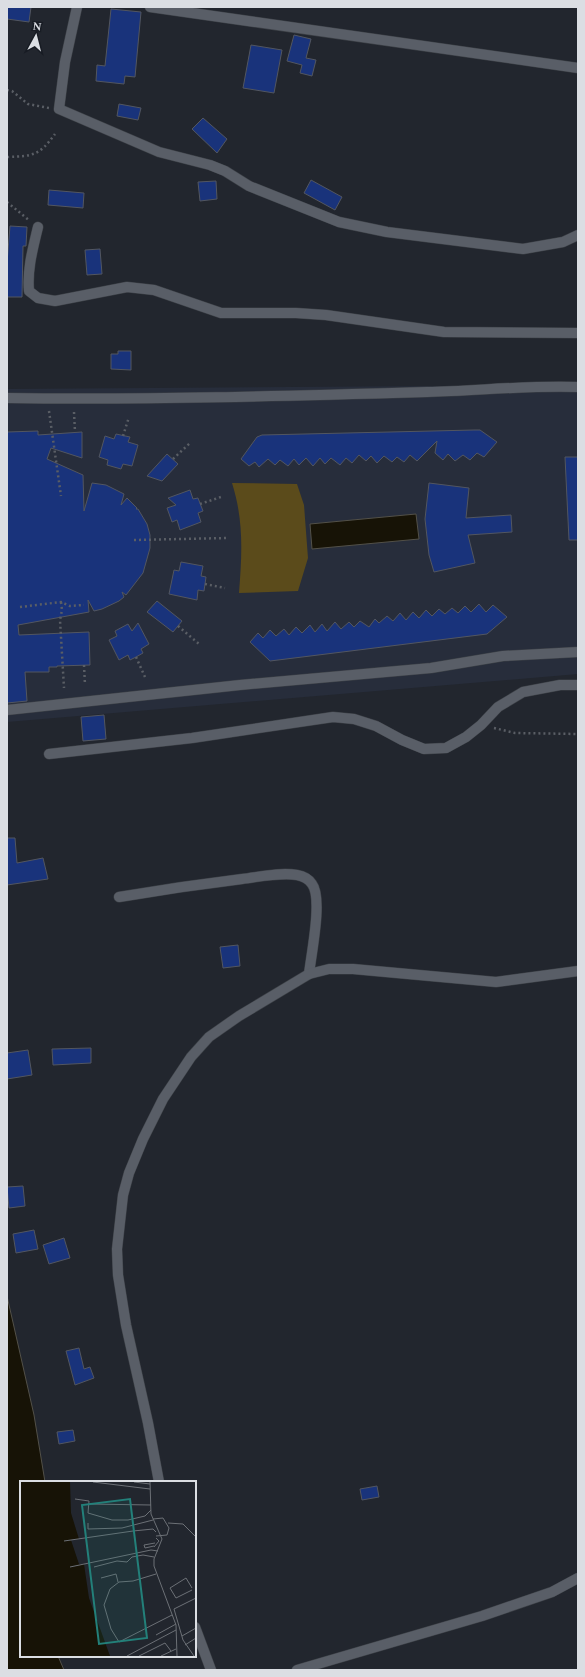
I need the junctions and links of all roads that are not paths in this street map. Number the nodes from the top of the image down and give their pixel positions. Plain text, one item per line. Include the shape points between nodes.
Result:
1 (77, 7) edge
2 (150, 7) edge
3 (578, 68) edge
4 (38, 227) road end
5 (578, 235) edge
6 (578, 333) edge
7 (578, 387) edge
8 (7, 398) edge
9 (578, 652) edge
10 (578, 685) edge
11 (7, 710) edge
12 (49, 754) dead end
13 (119, 897) dead end
14 (578, 971) edge
15 (309, 974) junction
16 (160, 1481) edge
17 (578, 1578) edge
18 (196, 1630) edge
19 (211, 1670) edge
20 (297, 1670) edge

1 - 5 street via 65,62 59,109 159,152 225,171 249,186 339,222 387,232 524,249 563,242
2 - 3 street
4 - 6 street via 28,277 29,291 38,298 55,301 127,287 154,290 220,313 326,315 444,332
7 - 8 street via 102,400
9 - 11 street via 503,656 431,668
10 - 12 street via 523,692 498,707 482,725 466,737 446,748 424,749 376,726 354,719 333,717 192,738
13 - 15 street via 273,875 296,875 307,878 317,894
14 - 15 street via 496,982 353,969 329,969
15 - 16 street via 238,1016 209,1037 195,1052 164,1099 129,1173 119,1224 118,1275 126,1325
17 - 20 street via 552,1592 482,1616
18 - 19 street

